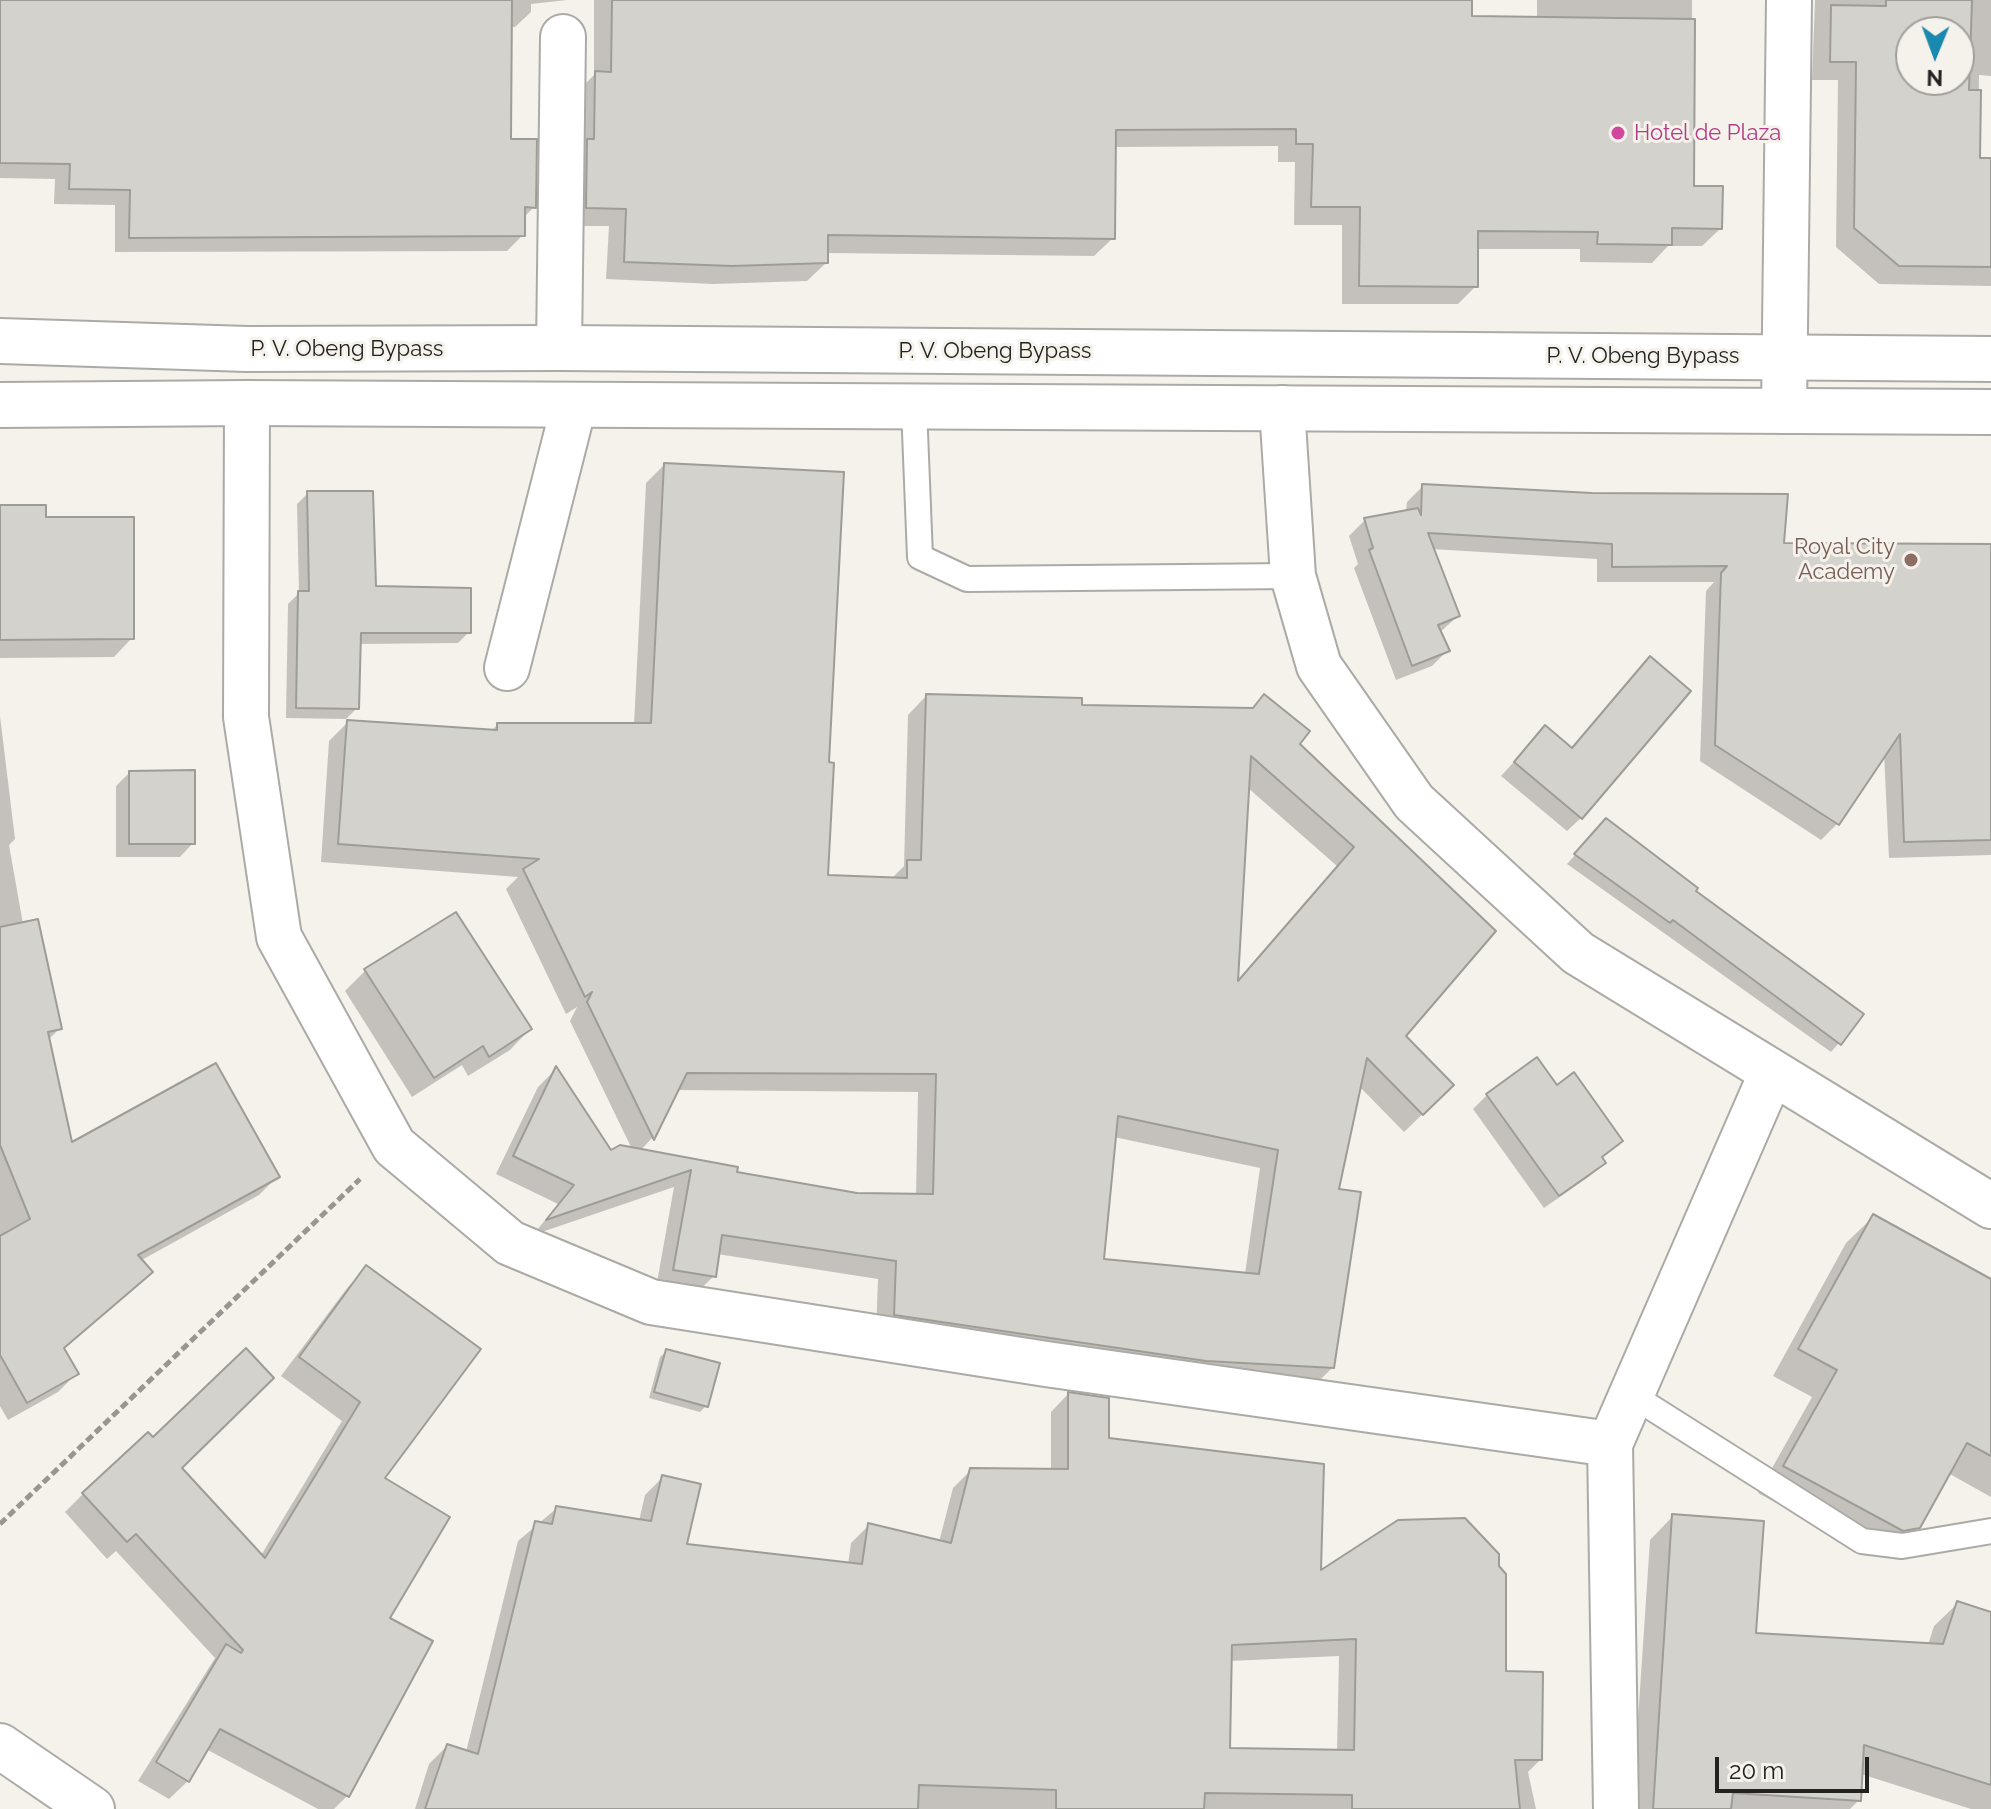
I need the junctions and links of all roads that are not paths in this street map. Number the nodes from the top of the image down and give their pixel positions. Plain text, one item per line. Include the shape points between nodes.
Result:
1 (1789, 0) edge
2 (563, 37) dead end
3 (0, 341) edge
4 (559, 348) junction
5 (1785, 357) junction
6 (1991, 359) edge
7 (247, 403) junction
8 (0, 405) edge
9 (574, 405) junction
10 (914, 407) junction
11 (1282, 408) junction
12 (1784, 411) junction
13 (1991, 412) edge
14 (1293, 576) junction
15 (507, 668) dead end
16 (1772, 1072) junction
17 (1991, 1206) edge
18 (1630, 1394) junction
19 (1610, 1444) junction
20 (1991, 1531) edge
21 (0, 1746) edge
22 (92, 1809) edge
23 (1616, 1809) edge

1 - 5 main road
2 - 4 main road
3 - 4 main road, P. V. Obeng Bypass via 247,349
4 - 5 main road, P. V. Obeng Bypass
5 - 6 main road, P. V. Obeng Bypass
5 - 12 main road
7 - 8 main road
7 - 9 main road
7 - 19 main road via 246,717 279,937 394,1146 510,1243 651,1302
9 - 10 main road
9 - 15 main road
10 - 11 main road
10 - 14 lane via 920,557 967,579
11 - 12 main road
11 - 14 main road
12 - 13 main road
14 - 16 main road via 1319,666 1414,802 1578,953
16 - 17 main road
16 - 18 main road
18 - 19 main road
18 - 20 lane via 1862,1541 1902,1546
19 - 23 main road
21 - 22 main road

